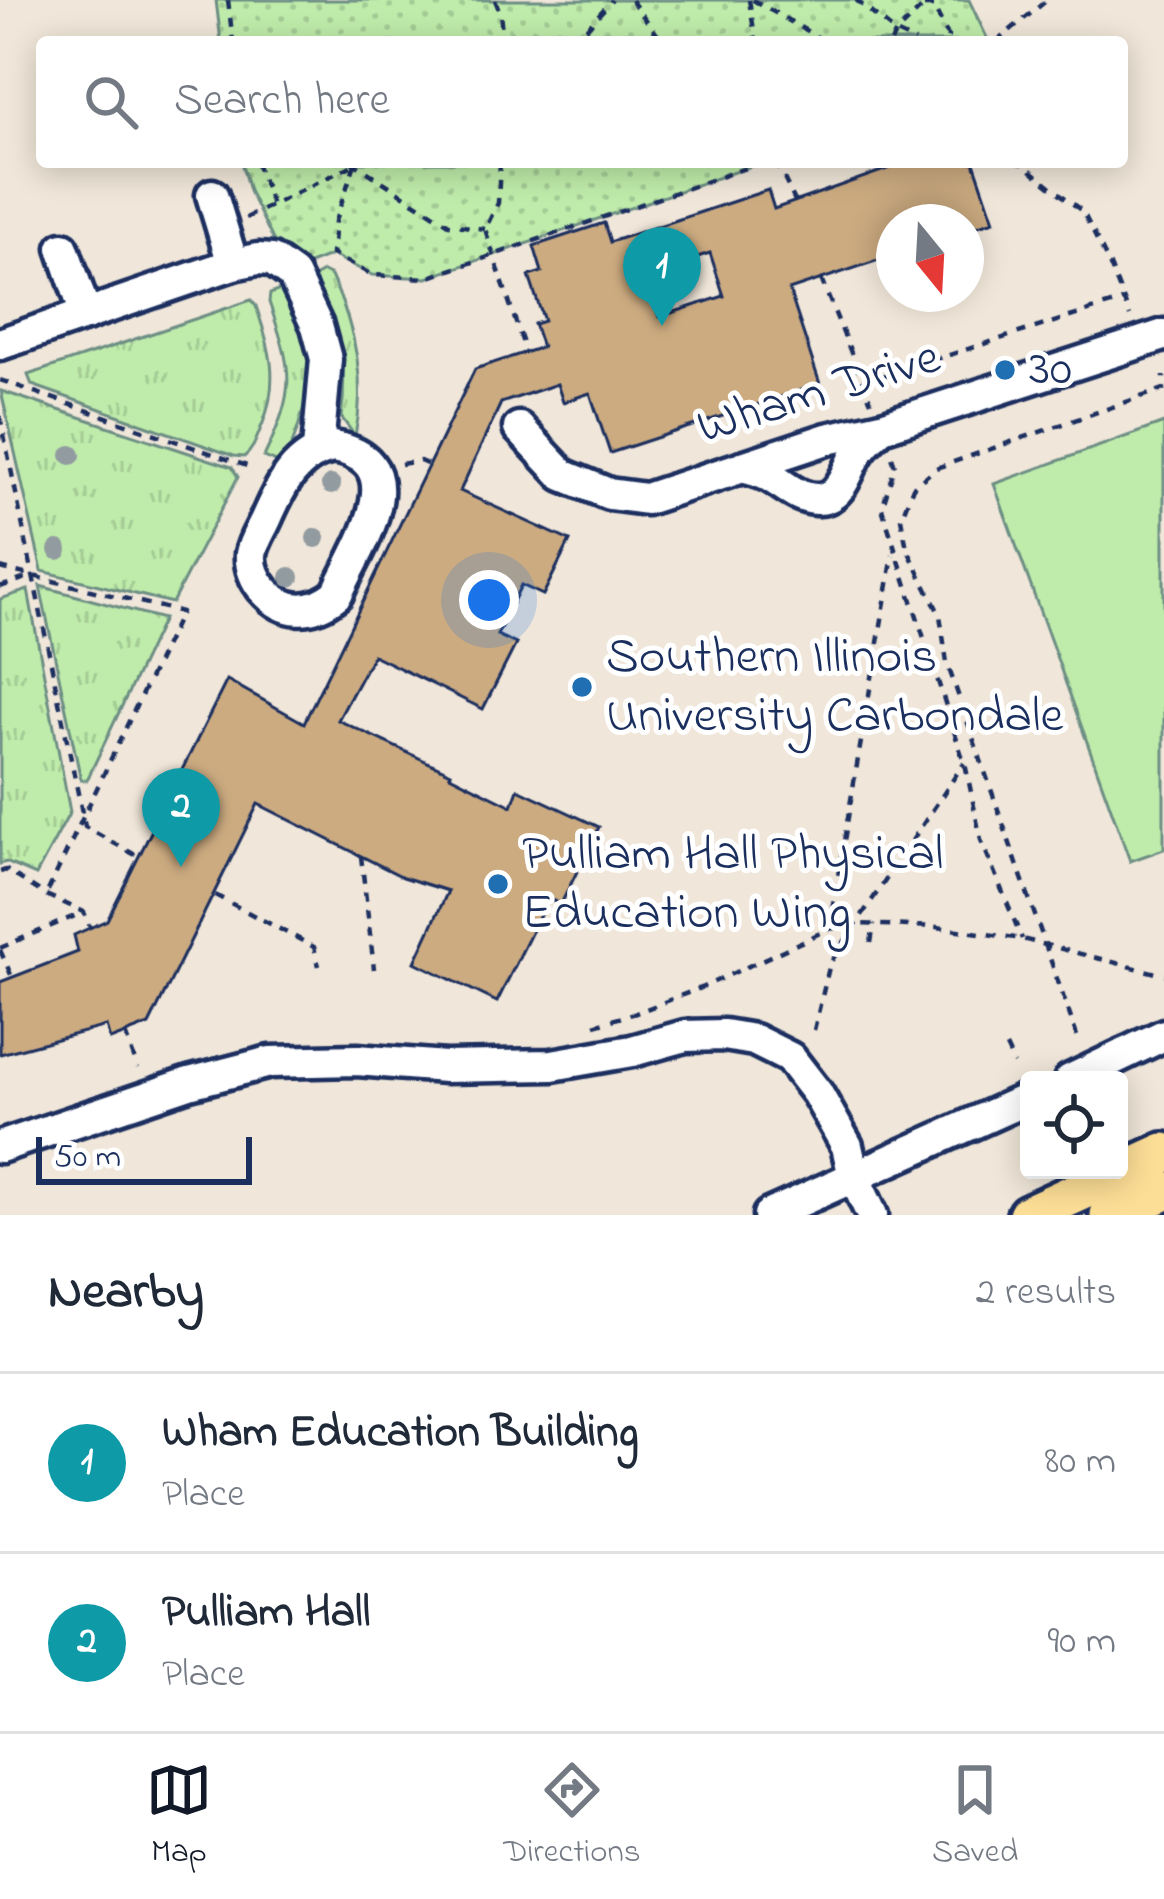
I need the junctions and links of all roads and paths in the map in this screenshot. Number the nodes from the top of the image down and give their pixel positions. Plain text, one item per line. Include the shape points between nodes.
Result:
1 (228, 0) edge
2 (495, 0) edge
3 (612, 0) edge
4 (631, 0) edge
5 (751, 0) edge
6 (856, 0) edge
7 (1047, 0) edge
8 (923, 3) edge
9 (896, 33) junction
10 (232, 36) edge
11 (502, 36) edge
12 (579, 36) edge
13 (658, 36) edge
14 (755, 36) edge
15 (815, 36) edge
16 (894, 36) edge
17 (902, 36) edge
18 (948, 36) edge
19 (1003, 36) edge
20 (258, 168) edge
21 (346, 168) edge
22 (354, 168) edge
23 (364, 168) edge
24 (500, 168) edge
25 (744, 168) edge
26 (779, 168) edge
27 (1028, 168) edge
28 (212, 195) dead end
29 (794, 201) dead end
30 (272, 206) junction
31 (248, 226) dead end
32 (485, 229) junction
33 (63, 248) dead end
34 (493, 256) junction
35 (233, 264) junction
36 (820, 279) dead end
37 (1124, 300) junction
38 (86, 315) junction
39 (1152, 339) edge
40 (0, 344) edge
41 (526, 352) dead end
42 (1164, 376) edge
43 (0, 380) edge
44 (862, 382) junction
45 (0, 416) edge
46 (882, 427) junction
47 (519, 428) dead end
48 (319, 449) junction
49 (250, 466) dead end
50 (431, 466) dead end
51 (742, 466) junction
52 (389, 469) dead end
53 (894, 549) junction
54 (0, 568) edge
55 (32, 575) junction
56 (0, 587) edge
57 (964, 763) junction
58 (82, 818) junction
59 (361, 856) dead end
60 (139, 857) dead end
61 (0, 872) edge
62 (46, 895) junction
63 (215, 895) dead end
64 (84, 912) junction
65 (856, 924) junction
66 (874, 924) junction
67 (90, 927) dead end
68 (829, 929) junction
69 (1022, 939) junction
70 (871, 943) dead end
71 (1047, 944) junction
72 (0, 949) edge
73 (319, 966) dead end
74 (374, 969) dead end
75 (1164, 975) edge
76 (12, 977) dead end
77 (589, 1027) dead end
78 (814, 1030) dead end
79 (125, 1034) dead end
80 (1164, 1035) edge
81 (1077, 1036) dead end
82 (1006, 1047) dead end
83 (1014, 1064) dead end
84 (1089, 1071) edge
85 (141, 1077) dead end
86 (1020, 1102) edge
87 (0, 1147) edge
88 (1164, 1153) edge
89 (854, 1177) junction
90 (1164, 1191) edge
91 (769, 1215) edge
92 (872, 1215) edge
93 (1028, 1215) edge
94 (1110, 1215) edge

1 - 10 path
2 - 11 path
3 - 12 path
4 - 13 path
5 - 14 path
5 - 15 path
6 - 9 path
7 - 19 path
8 - 9 path
8 - 18 path via 933,6
9 - 16 path
9 - 17 path
20 - 30 path
21 - 30 path
22 - 34 path via 332,254 372,275 428,278
23 - 32 path via 449,224
24 - 32 path via 498,203
25 - 34 path
26 - 29 path
27 - 37 path via 1083,212
28 - 35 street
30 - 31 path via 246,218
32 - 34 path
33 - 38 street
34 - 41 path
35 - 38 street
35 - 48 street via 272,260 293,275 317,326 326,359
36 - 44 path
37 - 39 path
37 - 44 path
38 - 40 street
39 - 46 street, Wham Drive
42 - 71 path via 1163,389 936,468 913,487 901,518
43 - 49 path
44 - 46 path
45 - 55 path
46 - 51 street, Wham Drive
46 - 51 street via 834,494 802,496
46 - 53 path via 895,466 882,508
47 - 51 street, Wham Drive via 563,475 609,494 646,499
48 - 48 street via 284,479 251,551 257,581 285,608 306,609 337,594 380,490 365,458
50 - 52 path
53 - 57 path
53 - 68 path
54 - 55 path
55 - 56 path
55 - 58 path
55 - 58 path via 181,612
57 - 65 path
57 - 69 path via 981,840
58 - 60 path
58 - 62 path
59 - 74 path
61 - 62 path
62 - 64 path
63 - 73 path via 314,947
64 - 67 path
64 - 72 path
65 - 66 path
65 - 68 path
65 - 78 path via 830,963
66 - 69 path
66 - 70 path
68 - 77 path via 703,987
69 - 71 path
71 - 75 path
71 - 81 path
72 - 76 path
79 - 85 path
80 - 84 street
82 - 83 path
86 - 89 street
87 - 89 street via 271,1062 553,1065 724,1035 790,1058 847,1145
88 - 93 main road
89 - 91 street
89 - 92 street
90 - 94 main road

